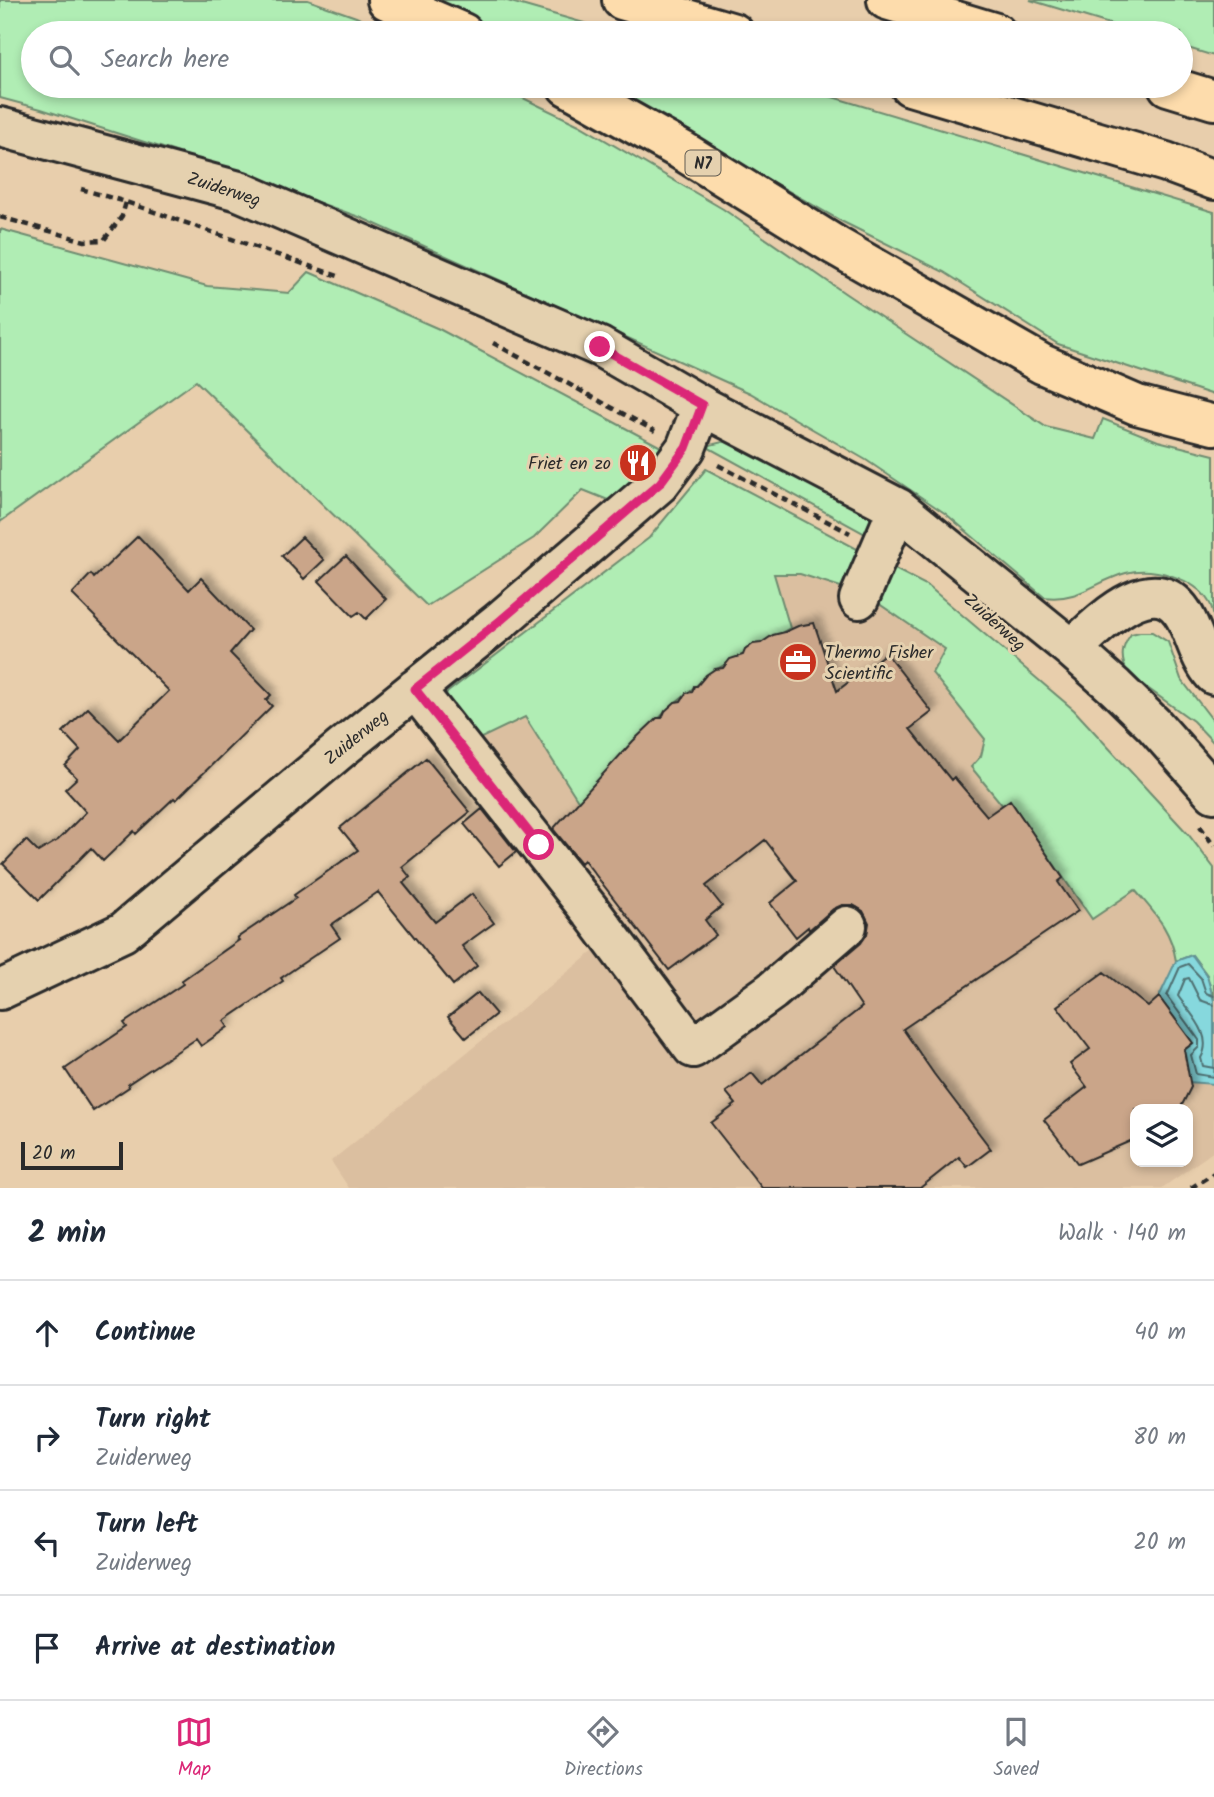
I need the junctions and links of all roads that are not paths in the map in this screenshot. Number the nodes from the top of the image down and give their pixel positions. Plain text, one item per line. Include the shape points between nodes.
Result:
1 (387, 0) edge
2 (622, 0) edge
3 (887, 0) edge
4 (435, 21) edge
5 (693, 21) edge
6 (956, 21) edge
7 (1193, 94) edge
8 (588, 98) edge
9 (950, 98) edge
10 (1214, 100) edge
11 (0, 127) edge
12 (1214, 180) edge
13 (702, 405) junction
14 (1214, 425) edge
15 (898, 508) junction
16 (859, 599) dead end
17 (1072, 649) junction
18 (1214, 674) edge
19 (415, 689) junction
20 (1205, 806) edge
21 (847, 926) dead end
22 (0, 990) edge

1 - 4 highway
2 - 5 highway
3 - 6 highway
7 - 10 highway
8 - 14 highway, N7 via 1042,364 1137,405
9 - 12 highway
11 - 13 street, Zuiderweg via 239,191 600,347
13 - 15 street, Zuiderweg
13 - 19 street, Zuiderweg via 686,448 660,483
15 - 16 street
15 - 17 street, Zuiderweg
17 - 18 street via 1126,605 1144,596 1160,595 1173,601 1183,614 1203,662
17 - 20 street, Zuiderweg via 1154,725
19 - 21 street via 693,1048 772,991
19 - 22 street, Zuiderweg via 123,932

